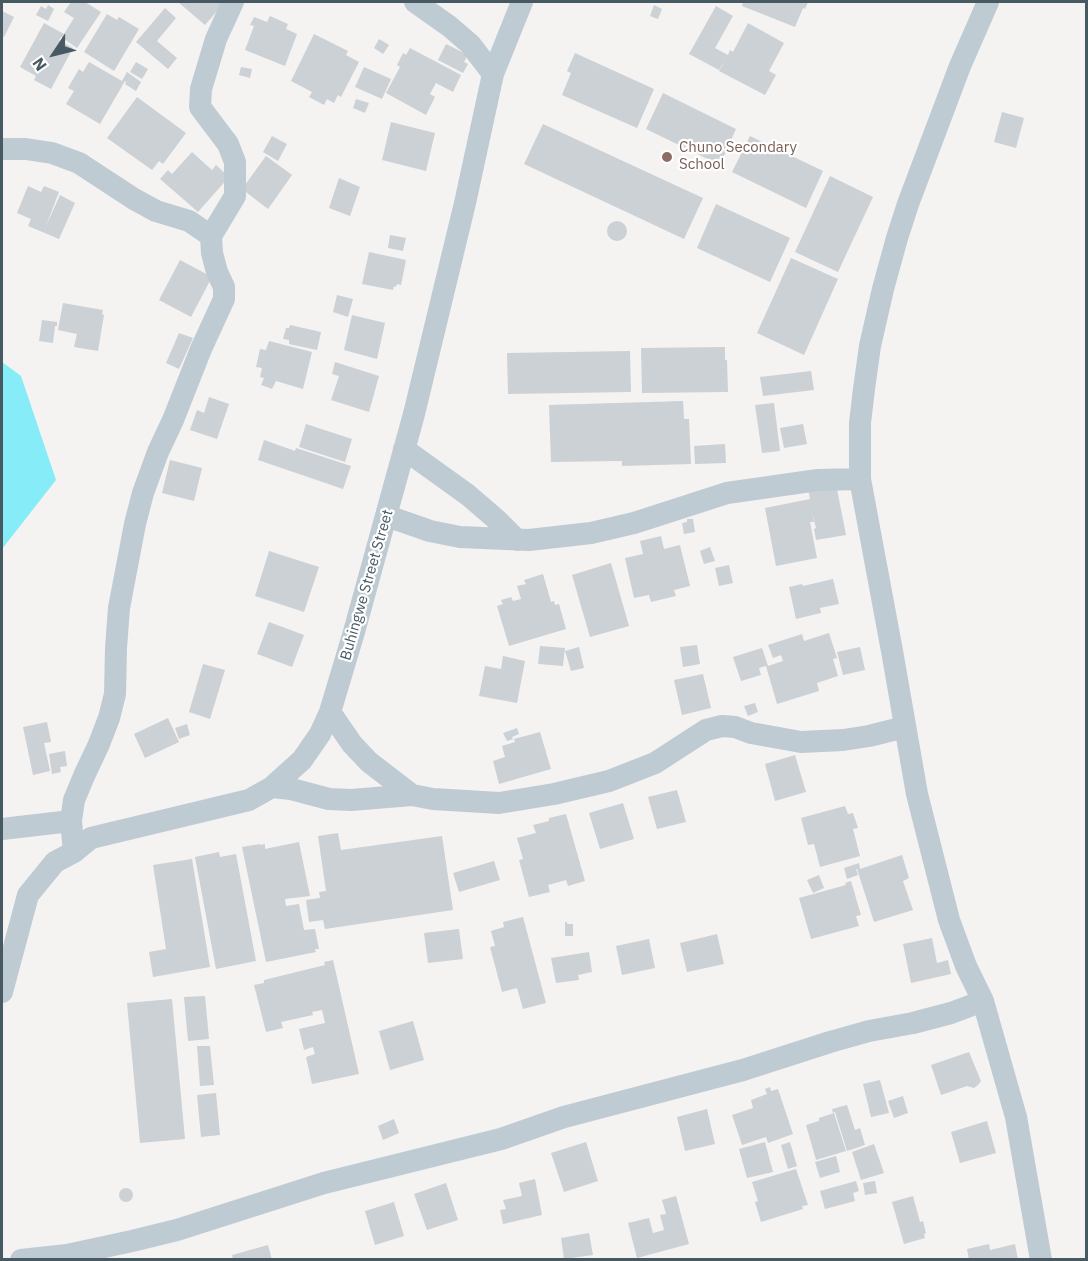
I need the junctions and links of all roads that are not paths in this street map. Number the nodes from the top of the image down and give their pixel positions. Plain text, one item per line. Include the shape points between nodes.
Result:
1 (233, 2) edge
2 (415, 2) edge
3 (522, 2) edge
4 (988, 2) edge
5 (493, 74) junction
6 (2, 149) edge
7 (211, 236) junction
8 (404, 448) junction
9 (860, 479) junction
10 (387, 516) junction
11 (517, 540) junction
12 (330, 712) junction
13 (905, 727) junction
14 (272, 787) junction
15 (412, 795) junction
16 (71, 821) junction
17 (2, 829) edge
18 (74, 852) junction
19 (5, 967) edge
20 (2, 992) edge
21 (983, 1001) junction
22 (21, 1260) edge
23 (1041, 1260) edge

1 - 7 street via 216,39 201,89 200,107 228,144 235,162 235,196
2 - 5 street via 470,44
3 - 5 street, Buhingwe Street Street
4 - 9 street via 908,204 883,289 864,388
5 - 8 street, Buhingwe Street Street
6 - 7 street via 52,153 79,163 134,199 189,221
7 - 16 street via 224,299 143,493 119,608 115,694 99,744 74,800
8 - 10 street, Buhingwe Street Street
8 - 11 street via 468,495
9 - 11 street via 818,480 727,493 591,533
9 - 13 street
10 - 11 street via 459,537
10 - 12 street, Buhingwe Street Street
12 - 14 street, Buhingwe Street Street via 302,760
12 - 15 street via 369,762
13 - 15 street via 843,740 801,742 722,726 706,730 639,770 554,794 499,803
13 - 21 street via 943,899 966,966
14 - 15 street via 329,799
14 - 18 street, Buhingwe Street Street via 249,800 91,838
16 - 17 street
16 - 18 street
18 - 19 street, Buhingwe Street Street via 55,862 28,895
19 - 20 street, Buhingwe Street Street
21 - 22 street via 951,1013 869,1031 743,1070 574,1114 501,1139 324,1183 177,1230 67,1255
21 - 23 street via 1016,1117

